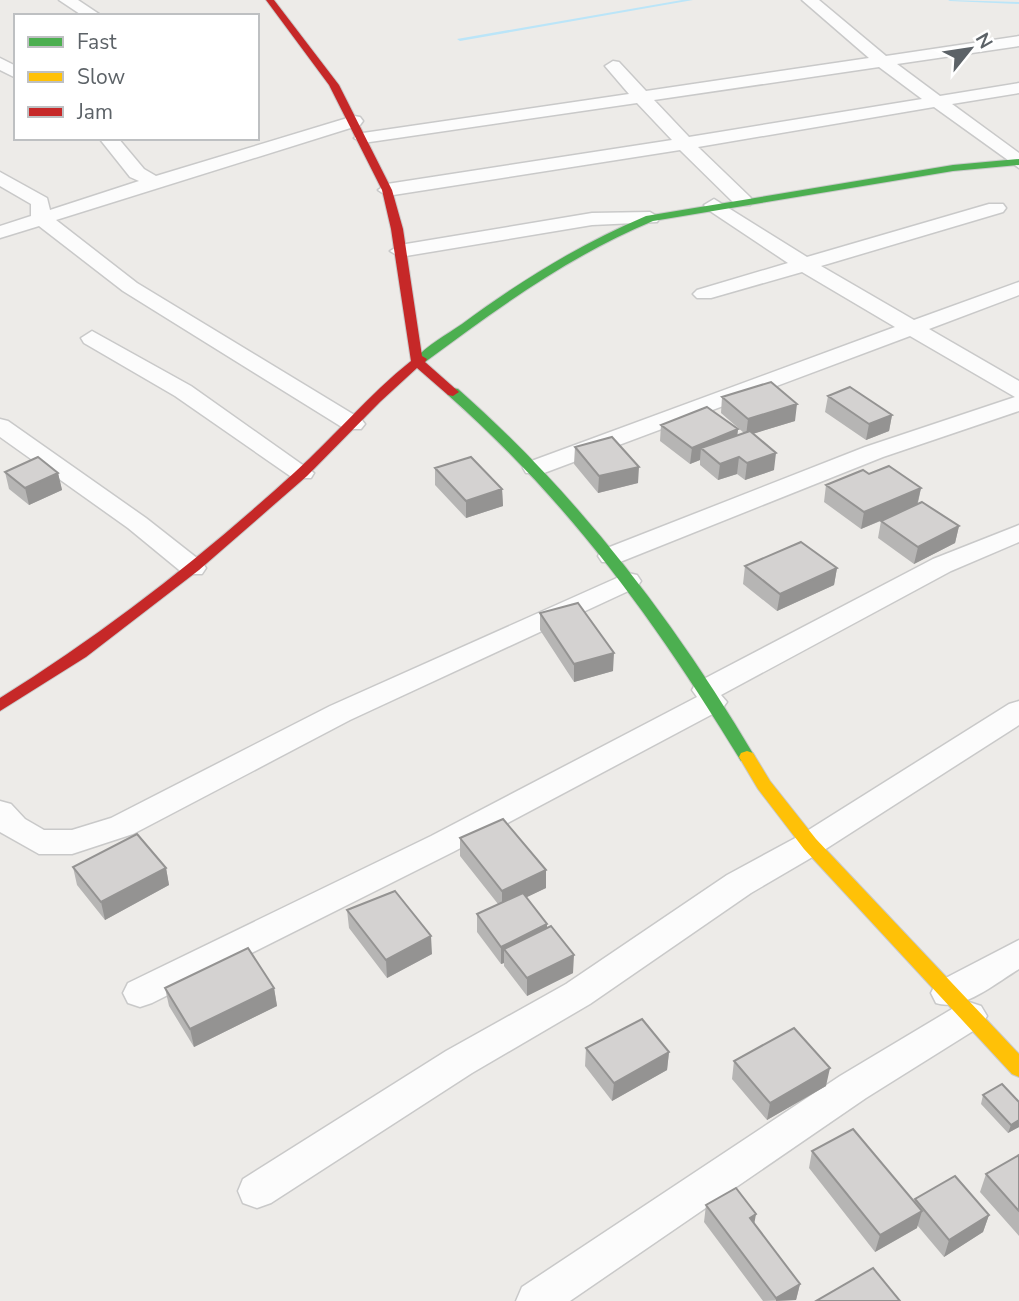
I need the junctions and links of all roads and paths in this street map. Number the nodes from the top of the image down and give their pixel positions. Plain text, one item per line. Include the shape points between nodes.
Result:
1 (67, 0) edge
2 (270, 0) edge
3 (810, 0) edge
4 (91, 14) edge
5 (1019, 41) edge
6 (882, 61) junction
7 (0, 63) edge
8 (613, 66) dead end
9 (13, 82) edge
10 (1019, 88) edge
11 (644, 97) junction
12 (938, 102) junction
13 (359, 130) junction
14 (110, 140) edge
15 (682, 142) junction
16 (1019, 162) edge
17 (0, 178) edge
18 (156, 183) junction
19 (387, 190) junction
20 (743, 201) junction
21 (713, 205) junction
22 (996, 208) dead end
23 (41, 218) junction
24 (650, 218) junction
25 (0, 232) edge
26 (400, 251) junction
27 (805, 265) junction
28 (1019, 288) edge
29 (704, 294) dead end
30 (910, 328) junction
31 (92, 338) dead end
32 (417, 362) junction
33 (1019, 391) edge
34 (1019, 403) edge
35 (353, 424) junction
36 (4, 432) edge
37 (535, 468) junction
38 (302, 473) junction
39 (1019, 533) edge
40 (611, 556) junction
41 (193, 568) junction
42 (628, 581) junction
43 (708, 696) junction
44 (0, 705) edge
45 (1019, 711) edge
46 (0, 812) edge
47 (810, 844) junction
48 (1019, 953) edge
49 (140, 993) dead end
50 (958, 1005) junction
51 (1019, 1068) edge
52 (257, 1191) dead end
53 (536, 1301) edge

1 - 4 street
2 - 13 street via 334,85
3 - 6 street
5 - 6 street
6 - 11 street
6 - 12 street
7 - 9 street
8 - 11 street
10 - 12 street
11 - 13 street
11 - 15 street
12 - 15 street
12 - 16 street
13 - 18 street via 290,139
13 - 19 street
14 - 18 street via 136,173
15 - 19 street
15 - 20 street
16 - 20 street
17 - 23 street via 40,202
18 - 23 street
19 - 26 street
20 - 21 street
21 - 24 street
21 - 27 street
22 - 27 street
23 - 25 street
23 - 35 street via 130,287
24 - 26 street via 592,219
24 - 32 street via 603,236 540,272
26 - 32 street
27 - 29 street
27 - 30 street
28 - 30 street
30 - 33 street
30 - 37 street
31 - 38 street via 183,391
32 - 35 street
32 - 37 street via 486,419
34 - 40 street via 874,452
35 - 38 street
36 - 41 street via 137,523
37 - 40 street
38 - 41 street
39 - 43 street via 942,565
40 - 42 street
41 - 44 street via 113,633
42 - 43 street
42 - 46 street via 340,713 122,826 72,842 39,842
43 - 47 street via 764,785
43 - 49 street via 442,844
45 - 47 street
47 - 50 street
47 - 52 street via 739,884 578,994 459,1062
48 - 50 street
50 - 51 street
50 - 53 street via 853,1087

